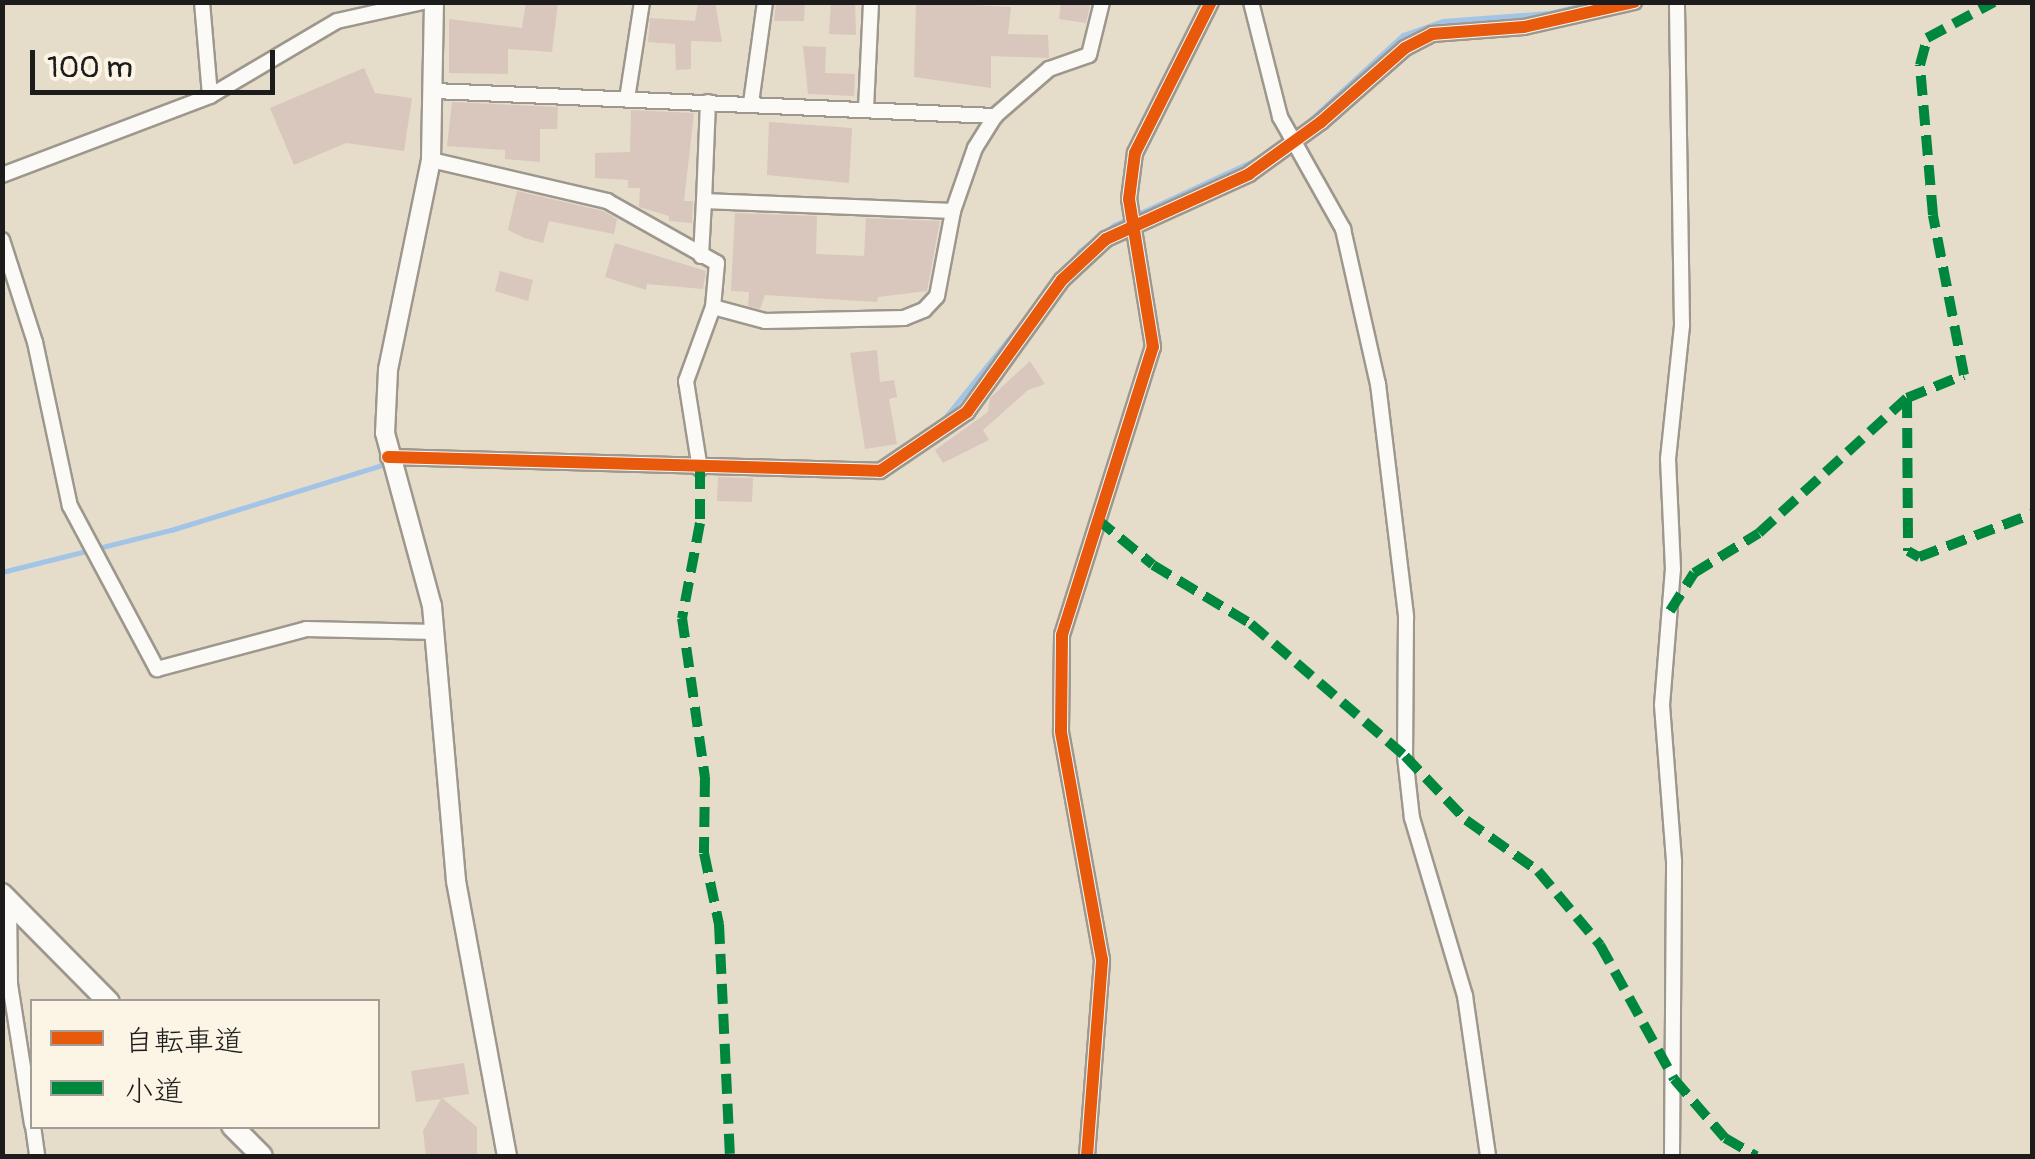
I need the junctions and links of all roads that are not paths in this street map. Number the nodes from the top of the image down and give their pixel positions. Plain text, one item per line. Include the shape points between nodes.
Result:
1 (202, 2) edge
2 (422, 2) edge
3 (434, 2) edge
4 (642, 2) edge
5 (765, 2) edge
6 (870, 2) edge
7 (1102, 2) edge
8 (1210, 2) edge
9 (1251, 2) edge
10 (1634, 2) edge
11 (1677, 2) edge
12 (435, 91) junction
13 (210, 96) junction
14 (627, 99) junction
15 (708, 102) junction
16 (750, 103) junction
17 (866, 108) junction
18 (995, 116) junction
19 (1293, 144) junction
20 (431, 160) junction
21 (2, 175) edge
22 (704, 200) junction
23 (954, 211) junction
24 (1133, 226) junction
25 (2, 240) edge
26 (701, 256) junction
27 (714, 307) junction
28 (388, 457) junction
29 (700, 469) junction
30 (435, 632) junction
31 (6, 898) edge
32 (105, 999) edge
33 (30, 1107) edge
34 (34, 1129) edge
35 (235, 1129) edge
36 (37, 1156) edge
37 (262, 1156) edge
38 (507, 1156) edge
39 (1086, 1156) edge
40 (1488, 1156) edge
41 (1672, 1156) edge

1 - 13 street
2 - 13 street via 337,21
3 - 12 street
4 - 14 street
5 - 16 street
6 - 17 street
7 - 18 street via 1089,55 1048,68
8 - 24 street via 1142,131 1131,173
9 - 19 street
10 - 19 street via 1524,27 1432,34 1404,48
11 - 41 street via 1682,325 1668,460 1673,569 1662,705 1674,860
12 - 14 street
12 - 20 street
13 - 21 street
14 - 15 street
15 - 16 street
15 - 22 street
16 - 17 street
17 - 18 street
18 - 23 street via 975,148
19 - 24 street via 1249,174
19 - 40 street via 1343,229 1378,384 1406,617 1405,756 1412,818 1465,996
20 - 26 street via 607,201
20 - 28 street via 388,370
22 - 23 street
22 - 26 street
23 - 27 street via 937,296 904,318 766,321
24 - 29 street via 1106,239 1062,280 966,412 904,459 880,471 848,474
24 - 39 street via 1153,348 1070,601 1059,663 1061,731 1102,960
25 - 30 street via 36,342 70,506 157,670 306,629
26 - 27 street via 717,263
27 - 29 street via 686,381
28 - 29 street
28 - 30 street via 421,556
30 - 38 street via 456,881
31 - 32 main road
31 - 33 street via 10,984
34 - 36 street
35 - 37 main road

